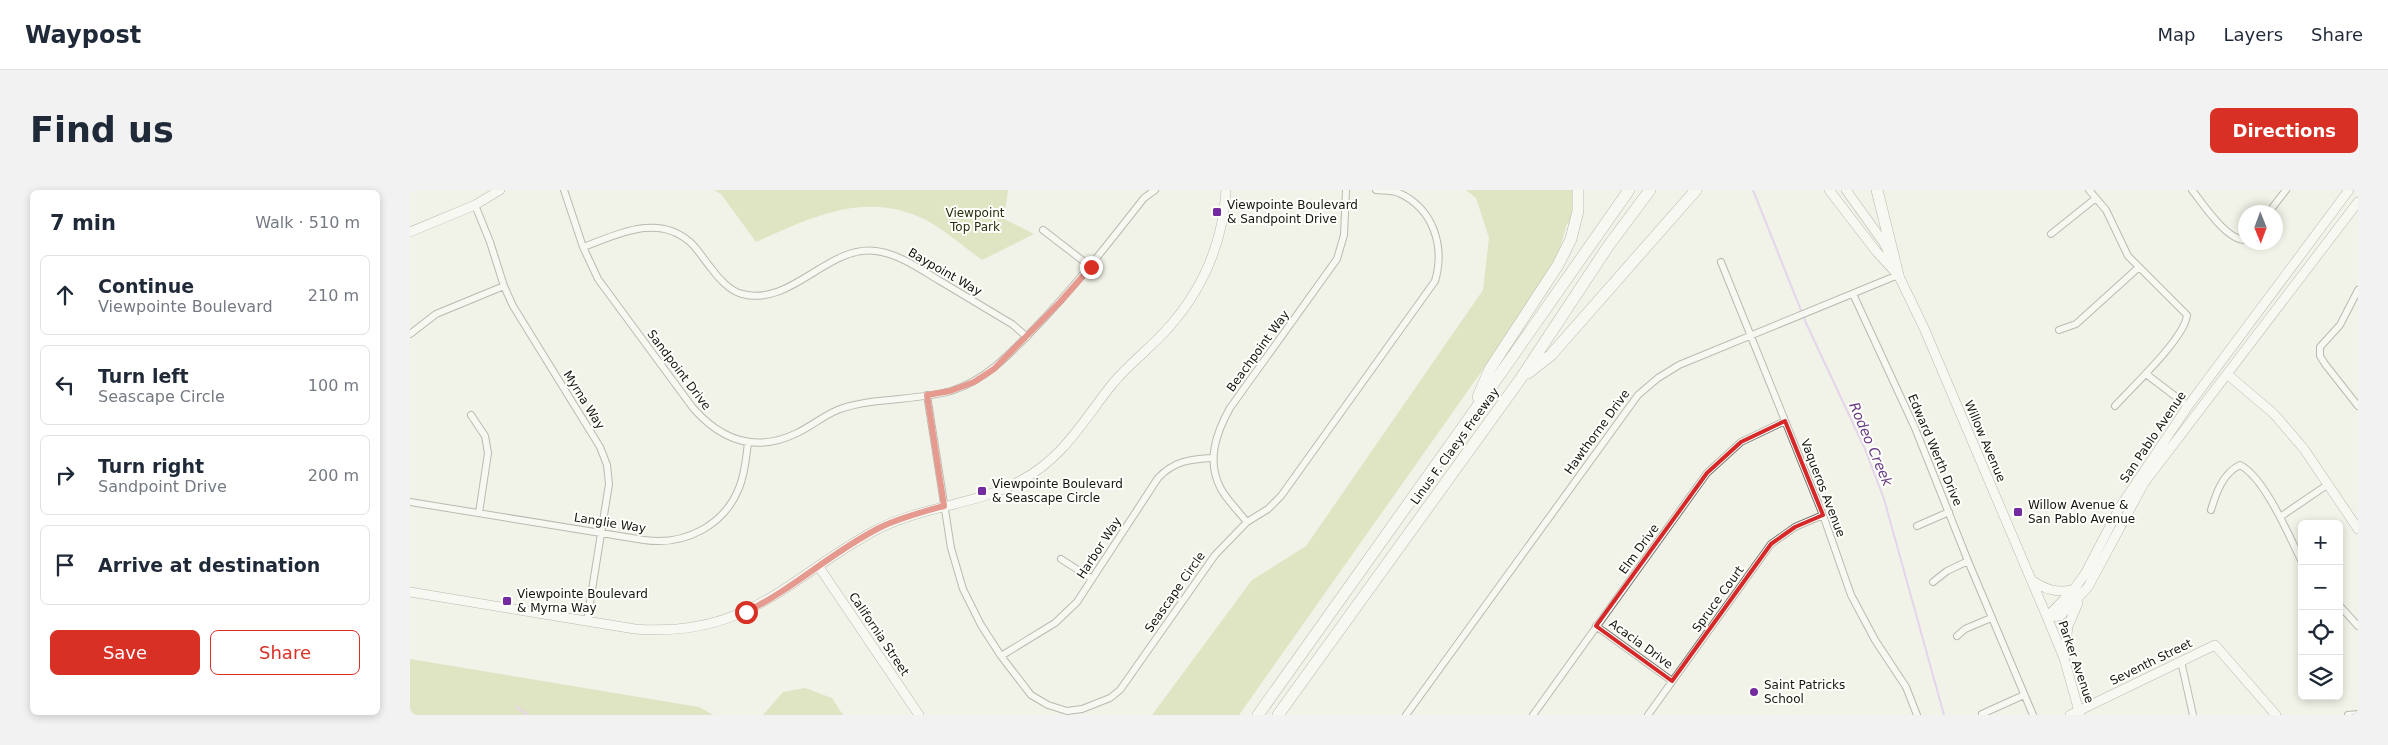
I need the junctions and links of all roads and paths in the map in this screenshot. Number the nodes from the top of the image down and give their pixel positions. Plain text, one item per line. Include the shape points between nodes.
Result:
1 (500, 190) edge
2 (564, 190) edge
3 (1155, 190) edge
4 (1226, 190) edge
5 (1346, 190) edge
6 (1376, 190) edge
7 (1578, 190) edge
8 (1628, 190) edge
9 (1650, 190) edge
10 (1696, 190) edge
11 (1829, 190) edge
12 (1846, 190) edge
13 (1877, 190) edge
14 (2089, 190) edge
15 (2193, 190) edge
16 (2286, 190) edge
17 (2349, 190) edge
18 (2096, 198) junction
19 (2358, 202) edge
20 (475, 205) junction
21 (2274, 205) edge
22 (1043, 230) dead end
23 (410, 232) edge
24 (2051, 234) dead end
25 (2238, 238) edge
26 (583, 247) junction
27 (1722, 262) dead end
28 (1091, 267) junction
29 (2138, 268) junction
30 (1898, 275) junction
31 (504, 286) junction
32 (2358, 290) edge
33 (1852, 294) junction
34 (2356, 301) edge
35 (2060, 330) dead end
36 (410, 334) edge
37 (1751, 335) junction
38 (1027, 337) junction
39 (2146, 374) junction
40 (2228, 374) junction
41 (1519, 381) junction
42 (927, 395) junction
43 (2115, 406) dead end
44 (2188, 406) junction
45 (2358, 406) edge
46 (471, 415) dead end
47 (1470, 417) junction
48 (1785, 421) junction
49 (748, 443) junction
50 (1213, 458) junction
51 (2327, 485) junction
52 (410, 502) edge
53 (944, 506) junction
54 (2211, 510) dead end
55 (1949, 512) junction
56 (479, 513) junction
57 (1823, 515) junction
58 (2280, 517) junction
59 (1247, 522) junction
60 (1917, 526) dead end
61 (2358, 529) edge
62 (602, 534) junction
63 (2298, 554) edge
64 (1061, 559) dead end
65 (1968, 561) junction
66 (819, 567) junction
67 (1092, 579) junction
68 (2031, 580) junction
69 (1933, 582) dead end
70 (2088, 587) junction
71 (2074, 589) junction
72 (410, 592) edge
73 (2343, 609) edge
74 (2047, 617) junction
75 (1991, 618) junction
76 (588, 621) junction
77 (1596, 626) junction
78 (2358, 626) edge
79 (1957, 636) dead end
80 (1001, 656) junction
81 (2064, 658) junction
82 (2181, 661) junction
83 (1672, 681) junction
84 (2024, 696) junction
85 (1067, 713) edge
86 (2080, 713) edge
87 (1982, 714) dead end
88 (2348, 714) edge
89 (2358, 714) edge
90 (919, 715) edge
91 (1258, 715) edge
92 (1278, 715) edge
93 (1406, 715) edge
94 (1533, 715) edge
95 (1648, 715) edge
96 (1916, 715) edge
97 (2033, 715) edge
98 (2070, 715) edge
99 (2193, 715) edge
100 (2276, 715) edge

1 - 20 main road
2 - 26 street, Sandpoint Drive
3 - 28 street, Sandpoint Drive via 1144,198
4 - 53 main road via 1218,244 1189,302 1170,326 1116,380 1076,435 1021,481 984,497
5 - 50 street, Beachpoint Way via 1344,234 1337,259 1230,408 1217,433
6 - 59 street, Seascape Circle via 1398,193 1430,222 1437,237 1440,257 1434,281 1281,496
7 - 47 highway via 1578,211 1567,248 1490,369
8 - 47 highway, Linus F. Claeys Freeway
9 - 41 highway, Linus F. Claeys Freeway via 1609,245
10 - 41 highway via 1551,355
11 - 30 main road, Willow Avenue
12 - 30 main road, Willow Avenue via 1884,243
13 - 30 highway
14 - 18 street
15 - 25 street via 2217,221
16 - 21 street
17 - 44 main road, San Pablo Avenue
18 - 24 street
18 - 29 street
19 - 40 main road, San Pablo Avenue
20 - 23 main road
20 - 31 street, Myrna Way
22 - 28 street
26 - 38 street, Baypoint Way via 643,227 670,230 691,243 724,283 742,294 774,293 847,254 875,251 901,258 1012,324
26 - 49 street, Sandpoint Drive via 598,279 693,408 707,424 726,436
27 - 37 street, Vaqueros Avenue
28 - 38 street, Sandpoint Drive
29 - 35 street via 2076,324
29 - 39 street via 2187,315 2186,324
30 - 33 street, Hawthorne Drive
30 - 68 main road, Willow Avenue via 1924,328
31 - 36 street via 436,314
31 - 62 street, Myrna Way via 607,466 609,484
32 - 34 street
33 - 37 street, Hawthorne Drive
33 - 55 street, Edward Werth Drive via 1915,428
34 - 45 street via 2340,326 2320,347 2320,356
37 - 48 street, Vaqueros Avenue
37 - 93 street, Hawthorne Drive via 1679,365 1638,396
38 - 42 street, Sandpoint Drive via 994,369 974,382
39 - 43 street
39 - 44 street
40 - 51 main road via 2274,414 2304,449
40 - 70 main road, San Pablo Avenue via 2144,483
41 - 92 highway, Linus F. Claeys Freeway
42 - 49 street, Sandpoint Drive via 841,409 785,438
42 - 53 street, Seascape Circle
44 - 71 main road, San Pablo Avenue via 2120,507
46 - 56 street via 485,436 488,453
47 - 91 highway, Linus F. Claeys Freeway
48 - 57 street, Vaqueros Avenue
48 - 77 street, Elm Drive via 1741,442 1707,473
49 - 62 street, Langlie Way via 739,489 723,513 706,528 686,537 665,541
50 - 59 street, Beachpoint Way via 1221,489
50 - 67 street, Harbor Way via 1175,463 1158,478
51 - 58 street
51 - 61 main road
52 - 56 street, Langlie Way
53 - 66 main road via 886,525
53 - 80 street, Seascape Circle via 950,548 963,589
54 - 58 street via 2216,493 2232,469 2240,465 2254,476
55 - 60 street
55 - 65 street, Edward Werth Drive
56 - 62 street, Langlie Way
57 - 83 street, Spruce Court via 1795,527 1772,544
57 - 96 street, Vaqueros Avenue via 1859,613 1906,687
58 - 63 street
59 - 85 street, Seascape Circle via 1215,555 1120,690 1099,704
62 - 76 street, Myrna Way
64 - 67 street
65 - 69 street
65 - 75 street, Edward Werth Drive
66 - 76 main road via 760,605 708,624 652,630
66 - 90 main road, California Street
67 - 80 street, Harbor Way via 1066,614
68 - 71 main road via 2056,592
68 - 74 main road, Willow Avenue
70 - 74 main road, San Pablo Avenue via 2060,616
70 - 81 main road via 2068,626
71 - 74 main road, San Pablo Avenue
72 - 76 main road
73 - 78 street
74 - 81 main road, Parker Avenue
75 - 79 street
75 - 84 street, Edward Werth Drive
77 - 83 street, Acacia Drive
77 - 94 street, Elm Drive
80 - 85 street, Seascape Circle via 1031,695
81 - 86 main road, Parker Avenue
82 - 86 main road, Seventh Street
82 - 99 street
82 - 100 main road, Seventh Street via 2216,645
83 - 95 street, Spruce Court
84 - 87 street
84 - 97 street, Edward Werth Drive
86 - 98 main road, Seventh Street
88 - 89 street

